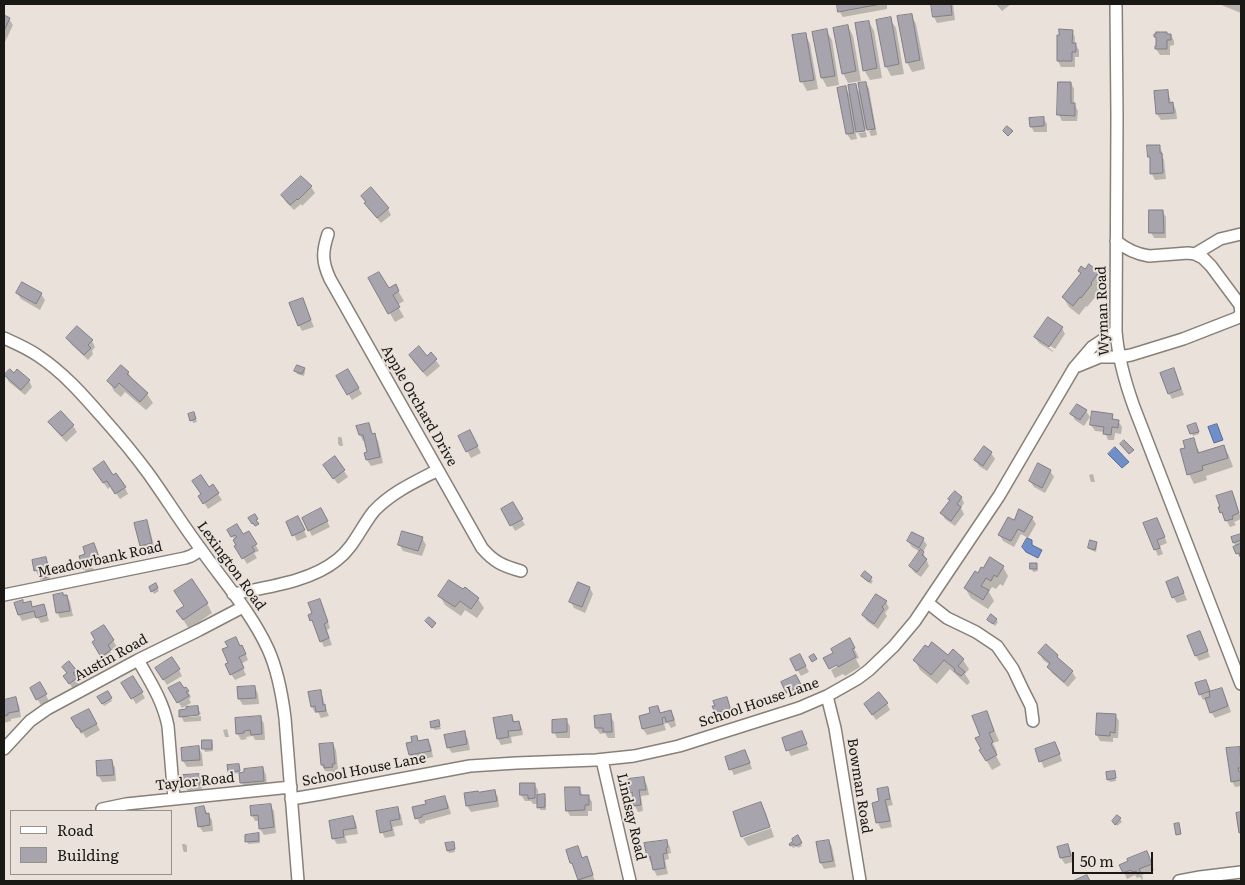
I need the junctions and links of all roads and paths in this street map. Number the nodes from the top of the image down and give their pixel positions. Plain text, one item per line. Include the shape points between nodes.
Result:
1 (1116, 4) edge
2 (328, 234) dead end
3 (1241, 234) edge
4 (1116, 241) junction
5 (1195, 254) junction
6 (1241, 305) edge
7 (1116, 332) junction
8 (4, 338) edge
9 (1119, 357) junction
10 (1074, 368) junction
11 (438, 470) junction
12 (201, 550) junction
13 (521, 571) dead end
14 (233, 594) junction
15 (4, 595) edge
16 (928, 603) junction
17 (243, 607) junction
18 (138, 660) junction
19 (1241, 684) edge
20 (827, 696) junction
21 (1032, 721) dead end
22 (4, 749) edge
23 (602, 760) junction
24 (291, 793) junction
25 (174, 800) junction
26 (102, 809) dead end
27 (1241, 872) edge
28 (298, 881) edge
29 (630, 881) edge
30 (860, 881) edge
31 (1179, 881) edge

1 - 4 street, Wyman Road
2 - 11 street, Apple Orchard Drive via 323,256 330,279
3 - 5 street via 1220,239
4 - 5 street via 1128,250 1149,256
4 - 7 street, Wyman Road
5 - 6 street via 1211,266
6 - 9 street via 1241,314 1237,318 1183,339
7 - 9 street, Wyman Road
7 - 10 street, School House Lane via 1092,347
8 - 12 street, Lexington Road via 51,365 87,399 133,453
9 - 10 street via 1100,357
9 - 19 street, Wyman Road via 1134,407
10 - 16 street, School House Lane via 999,496
11 - 13 street, Apple Orchard Drive via 482,548 497,562
11 - 14 street via 383,503 366,521 347,551 324,568 294,580
12 - 14 street, Lexington Road
12 - 15 street, Meadowbank Road via 185,558
14 - 17 street, Lexington Road
16 - 20 street, School House Lane via 880,660 857,679
16 - 21 street via 947,618 997,646 1013,669 1031,706
17 - 18 street, Austin Road
17 - 24 street, Lexington Road via 262,636 275,666 285,718
18 - 22 street, Austin Road via 38,715
18 - 25 street via 166,714
20 - 23 street, School House Lane via 679,746
20 - 30 street, Bowman Road
23 - 24 street, School House Lane via 470,766 321,794
23 - 29 street, Lindsay Road
24 - 25 street, Taylor Road
24 - 28 street, Lexington Road
25 - 26 street, Taylor Road
27 - 31 street

